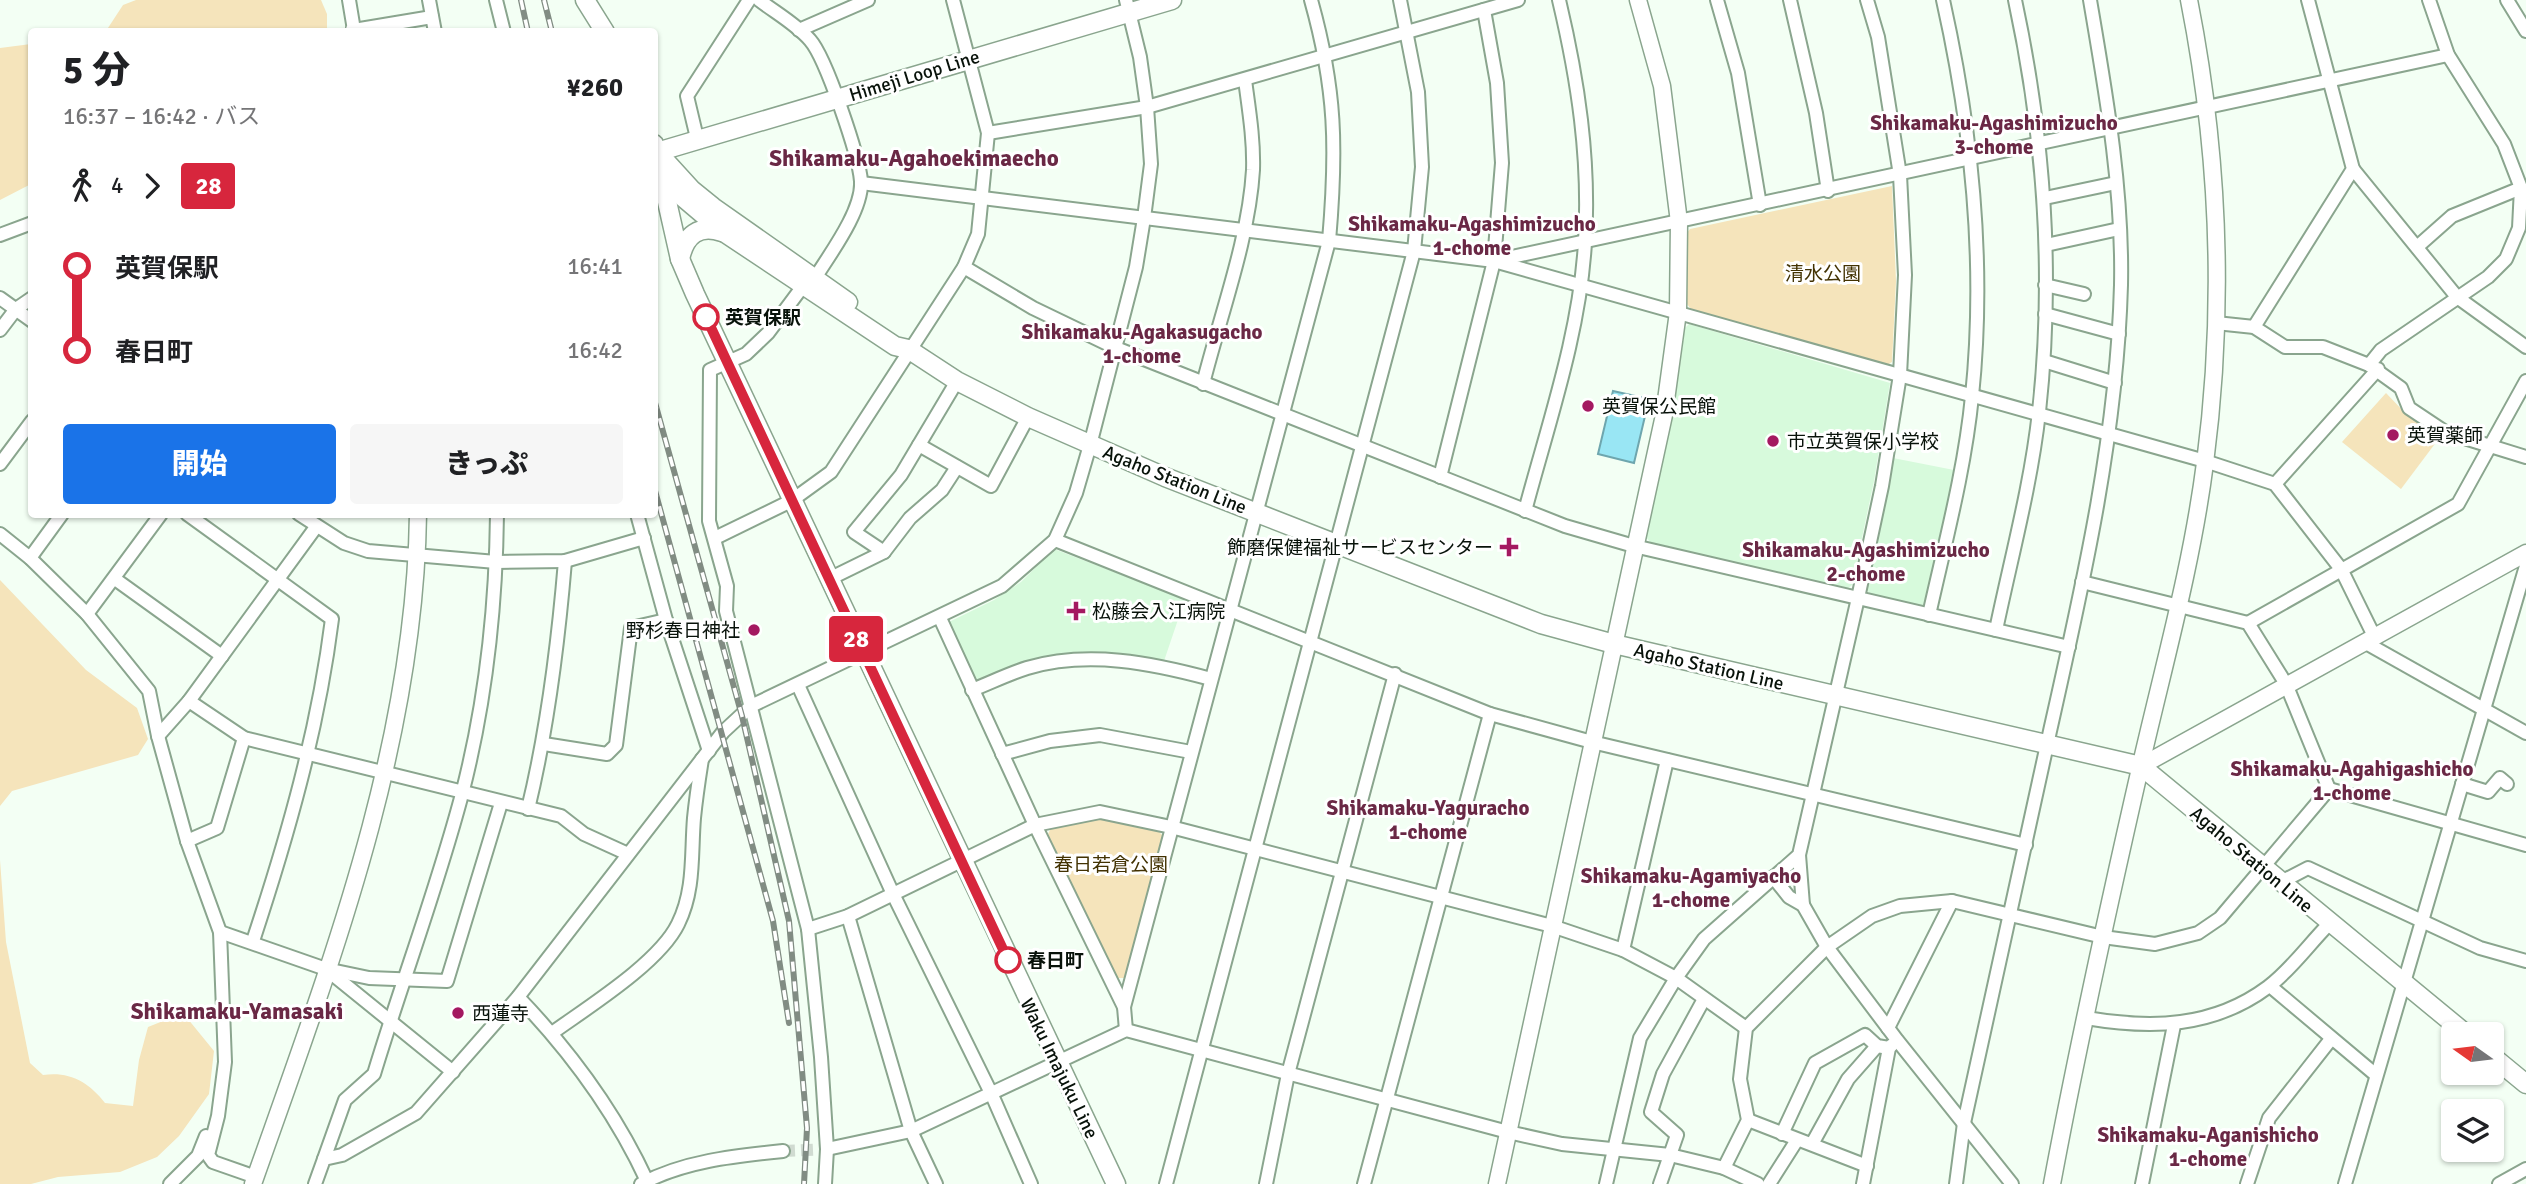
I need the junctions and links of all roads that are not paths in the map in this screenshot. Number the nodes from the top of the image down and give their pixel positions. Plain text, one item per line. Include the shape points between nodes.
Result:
1 (349, 0) edge
2 (429, 0) edge
3 (496, 0) edge
4 (585, 0) edge
5 (749, 0) edge
6 (759, 0) edge
7 (868, 0) edge
8 (953, 0) edge
9 (1172, 0) edge
10 (1311, 0) edge
11 (1400, 0) edge
12 (1518, 0) edge
13 (1559, 0) edge
14 (1638, 0) edge
15 (1717, 0) edge
16 (1790, 0) edge
17 (1867, 0) edge
18 (1943, 0) edge
19 (2015, 0) edge
20 (2090, 0) edge
21 (2189, 0) edge
22 (2308, 0) edge
23 (2429, 0) edge
24 (2507, 0) edge
25 (1127, 6) edge
26 (1484, 10) junction
27 (432, 17) junction
28 (354, 28) edge
29 (371, 28) edge
30 (434, 28) edge
31 (503, 28) edge
32 (602, 28) edge
33 (799, 30) junction
34 (2526, 31) edge
35 (1407, 32) junction
36 (1327, 55) junction
37 (2448, 55) junction
38 (969, 58) junction
39 (1245, 80) junction
40 (2330, 81) junction
41 (837, 98) junction
42 (1147, 107) junction
43 (2207, 107) junction
44 (2112, 128) junction
45 (988, 133) junction
46 (697, 138) junction
47 (2039, 145) junction
48 (658, 155) edge
49 (658, 156) edge
50 (658, 157) edge
51 (1972, 158) junction
52 (658, 160) edge
53 (2353, 169) junction
54 (1900, 175) junction
55 (861, 183) junction
56 (2116, 183) junction
57 (2521, 188) junction
58 (1828, 191) junction
59 (982, 196) junction
60 (2045, 198) junction
61 (1760, 205) junction
62 (1144, 218) junction
63 (1679, 222) junction
64 (28, 224) edge
65 (2119, 229) junction
66 (2523, 229) edge
67 (1243, 230) junction
68 (725, 233) junction
69 (0, 234) edge
70 (1329, 241) junction
71 (1585, 242) junction
72 (2046, 245) junction
73 (2417, 247) junction
74 (1414, 251) junction
75 (680, 259) junction
76 (1494, 261) junction
77 (964, 267) junction
78 (809, 282) junction
79 (1580, 284) junction
80 (2045, 285) junction
81 (2084, 294) dead end
82 (2457, 296) junction
83 (0, 298) edge
84 (28, 301) edge
85 (16, 309) junction
86 (1678, 312) junction
87 (2045, 314) junction
88 (28, 318) edge
89 (2216, 323) junction
90 (2254, 327) junction
91 (0, 330) edge
92 (2119, 334) junction
93 (2526, 347) edge
94 (1116, 348) junction
95 (908, 349) junction
96 (2044, 361) junction
97 (727, 362) junction
98 (2374, 367) junction
99 (1900, 375) junction
100 (957, 381) junction
101 (2526, 381) edge
102 (2115, 383) junction
103 (1203, 384) junction
104 (1972, 396) junction
105 (2039, 414) junction
106 (1283, 415) junction
107 (1028, 417) junction
108 (28, 426) edge
109 (2110, 434) junction
110 (919, 445) junction
111 (1090, 445) junction
112 (1361, 446) junction
113 (2488, 448) junction
114 (2526, 457) edge
115 (2205, 461) junction
116 (0, 464) edge
117 (957, 467) junction
118 (1440, 477) junction
119 (2274, 484) junction
120 (792, 501) junction
121 (1525, 511) junction
122 (1256, 512) junction
123 (59, 518) edge
124 (158, 518) edge
125 (193, 518) edge
126 (304, 518) edge
127 (418, 518) edge
128 (497, 518) edge
129 (638, 518) edge
130 (316, 527) junction
131 (0, 534) edge
132 (644, 538) junction
133 (715, 538) junction
134 (1055, 540) junction
135 (1336, 544) junction
136 (1634, 546) junction
137 (884, 552) junction
138 (2526, 553) edge
139 (418, 556) junction
140 (30, 558) junction
141 (565, 561) junction
142 (496, 562) junction
143 (2526, 566) edge
144 (2341, 569) junction
145 (115, 579) junction
146 (829, 579) junction
147 (278, 580) junction
148 (2082, 582) junction
149 (1858, 598) junction
150 (2178, 605) junction
151 (1231, 609) junction
152 (87, 614) junction
153 (1929, 615) junction
154 (940, 618) junction
155 (666, 620) junction
156 (2248, 623) junction
157 (1996, 630) junction
158 (1309, 640) junction
159 (2370, 640) junction
160 (1614, 644) junction
161 (2069, 647) junction
162 (863, 654) junction
163 (222, 656) junction
164 (1395, 674) junction
165 (1212, 679) junction
166 (2286, 684) junction
167 (798, 685) junction
168 (972, 690) junction
169 (1836, 696) junction
170 (189, 701) junction
171 (751, 706) junction
172 (2483, 708) junction
173 (1490, 714) junction
174 (2526, 733) edge
175 (158, 736) junction
176 (244, 738) junction
177 (1592, 742) junction
178 (544, 744) junction
179 (2047, 744) junction
180 (1191, 752) junction
181 (1002, 754) junction
182 (706, 755) junction
183 (308, 756) junction
184 (1667, 760) junction
185 (2141, 766) junction
186 (384, 775) junction
187 (2462, 784) junction
188 (2507, 784) dead end
189 (2329, 789) junction
190 (462, 793) junction
191 (1814, 794) junction
192 (501, 803) junction
193 (528, 809) junction
194 (2451, 822) junction
195 (1035, 825) junction
196 (1171, 827) junction
197 (187, 841) junction
198 (2026, 845) junction
199 (2526, 845) edge
200 (1255, 848) junction
201 (628, 854) junction
202 (1799, 855) junction
203 (961, 861) junction
204 (2262, 867) junction
205 (1345, 871) junction
206 (1773, 877) junction
207 (2281, 882) junction
208 (893, 894) junction
209 (1440, 896) junction
210 (1952, 901) junction
211 (1803, 905) junction
212 (2011, 913) junction
213 (848, 916) junction
214 (2421, 922) junction
215 (2329, 924) junction
216 (1552, 926) junction
217 (808, 929) junction
218 (220, 932) junction
219 (2103, 937) junction
220 (253, 941) junction
221 (1827, 947) junction
222 (1623, 950) junction
223 (2526, 961) edge
224 (326, 969) junction
225 (1676, 978) junction
226 (405, 979) junction
227 (2404, 984) junction
228 (2270, 986) junction
229 (518, 997) junction
230 (1704, 999) junction
231 (1124, 1007) junction
232 (2086, 1018) junction
233 (390, 1019) junction
234 (2451, 1022) edge
235 (2174, 1024) junction
236 (1746, 1028) junction
237 (1888, 1028) junction
238 (1126, 1030) junction
239 (552, 1033) junction
240 (2331, 1039) junction
241 (1888, 1045) junction
242 (1202, 1050) junction
243 (1056, 1062) junction
244 (2504, 1066) edge
245 (453, 1072) junction
246 (1288, 1074) junction
247 (2376, 1075) junction
248 (2526, 1084) edge
249 (992, 1095) junction
250 (1386, 1100) junction
251 (1748, 1120) junction
252 (1964, 1123) junction
253 (911, 1132) junction
254 (1508, 1132) junction
255 (1782, 1134) junction
256 (1797, 1140) junction
257 (1812, 1144) junction
258 (827, 1149) junction
259 (783, 1151) tunnel mouth
260 (1612, 1151) junction
261 (1670, 1154) junction
262 (324, 1159) junction
263 (1867, 1166) junction
264 (928, 1167) junction
265 (1724, 1168) junction
266 (2526, 1169) edge
267 (255, 1181) edge
268 (644, 1182) edge
269 (170, 1184) edge
270 (315, 1184) edge
271 (825, 1184) edge
272 (924, 1184) edge
273 (936, 1184) edge
274 (1031, 1184) edge
275 (1115, 1184) edge
276 (1166, 1184) edge
277 (1266, 1184) edge
278 (1364, 1184) edge
279 (1497, 1184) edge
280 (1606, 1184) edge
281 (1660, 1184) edge
282 (1758, 1184) edge
283 (1769, 1184) edge
284 (1863, 1184) edge
285 (1956, 1184) edge
286 (2012, 1184) edge
287 (2052, 1184) edge
288 (2143, 1184) edge
289 (2247, 1184) edge
290 (2345, 1184) edge
291 (2498, 1184) edge

1 - 28 street
2 - 27 street
3 - 31 street
4 - 32 main road
5 - 46 street via 687,96
6 - 33 street
7 - 33 street
8 - 38 street
9 - 25 main road, Himeji Loop Line
10 - 36 street
11 - 35 street
12 - 26 street
13 - 71 street via 1576,72 1585,151
14 - 63 street via 1662,86
15 - 61 street via 1738,73
16 - 58 street
17 - 54 street via 1878,37
18 - 51 street
19 - 47 street
20 - 44 street
21 - 43 street
22 - 40 street
23 - 37 street
24 - 34 street
25 - 38 main road, Himeji Loop Line
25 - 42 street
26 - 35 street
26 - 76 street via 1497,83 1502,163
27 - 29 street
27 - 30 street
33 - 41 street via 822,59
35 - 36 street
35 - 74 street via 1418,92 1422,167
36 - 39 street
36 - 70 street via 1335,165
37 - 40 street
37 - 57 street via 2504,144
38 - 41 main road, Himeji Loop Line
38 - 45 street
39 - 42 street
39 - 67 street via 1252,124 1252,172
40 - 43 street
40 - 53 street
41 - 46 main road, Himeji Loop Line
41 - 55 street
42 - 45 street
42 - 62 street via 1151,164
43 - 44 street
43 - 89 street via 2215,195
44 - 47 street
44 - 56 street
45 - 59 street
46 - 48 main road, Himeji Loop Line
47 - 51 street
47 - 60 street
49 - 78 main road, Agaho Station Line via 692,190
50 - 68 main road, Agaho Station Line via 673,189
51 - 54 street
51 - 104 street via 1978,277
52 - 75 main road, Waku Imajuku Line
53 - 73 street
53 - 90 street
54 - 58 street
54 - 99 street via 1905,275
55 - 59 street
55 - 78 street via 850,221
56 - 60 street
56 - 65 street
57 - 66 street
57 - 73 street via 2452,216
58 - 61 street
59 - 62 street
59 - 77 street via 978,234
60 - 72 street
61 - 63 street
62 - 67 street
62 - 94 street
63 - 71 street
63 - 86 street
64 - 69 street
65 - 72 street
65 - 92 street
66 - 82 street via 2507,259
67 - 70 street
67 - 103 street
68 - 75 main road via 699,229 688,239
68 - 78 main road, Agaho Station Line
70 - 74 street
70 - 106 street
71 - 76 street
71 - 79 street
72 - 80 street
73 - 82 street
74 - 76 street
74 - 112 street
75 - 97 main road, Waku Imajuku Line
76 - 79 street
76 - 118 street
77 - 94 street via 1033,308
77 - 95 street
78 - 95 main road, Agaho Station Line via 895,346
78 - 97 street via 768,333 746,354
79 - 86 street
79 - 121 street
80 - 81 street
80 - 87 street
82 - 93 street
82 - 98 street via 2381,350
83 - 85 street
84 - 85 street
85 - 88 street
85 - 91 street
86 - 99 street
86 - 136 street via 1664,415
87 - 92 street
87 - 96 street
89 - 90 street
89 - 115 street
90 - 98 street via 2285,347 2323,346
92 - 102 street
94 - 103 street
94 - 111 street
95 - 100 main road, Agaho Station Line
95 - 120 street via 831,472
96 - 102 street
96 - 105 street
97 - 120 main road, Waku Imajuku Line
97 - 133 street via 710,370 709,521
98 - 113 street via 2401,388 2409,408 2445,432
98 - 119 street
99 - 104 street
99 - 149 street
100 - 107 main road, Agaho Station Line
100 - 110 street
101 - 113 street
102 - 109 street
103 - 106 street
104 - 105 street
104 - 153 street
105 - 109 street
105 - 157 street
106 - 112 street
106 - 122 street
107 - 111 main road, Agaho Station Line
107 - 117 street via 992,486
108 - 116 street
109 - 115 street
109 - 148 street
110 - 117 street
110 - 137 street via 901,475 854,532
111 - 122 main road, Agaho Station Line
111 - 134 street
112 - 118 street
112 - 135 street
113 - 114 street
113 - 144 street via 2458,504
115 - 119 street
115 - 150 street
117 - 137 street via 943,490 910,518
118 - 121 street
119 - 144 street
120 - 133 street
120 - 146 main road, Waku Imajuku Line
121 - 136 street
122 - 135 main road, Agaho Station Line
122 - 151 street
123 - 140 street
124 - 145 street
125 - 147 street
126 - 130 street
127 - 139 street
128 - 142 street
129 - 132 street
130 - 139 street via 368,551
130 - 147 street
131 - 140 street
132 - 141 street
132 - 155 street
133 - 171 street via 727,586 726,611
134 - 151 street
134 - 154 street via 1003,586
135 - 158 street
135 - 160 main road, Agaho Station Line via 1541,624
136 - 149 street
136 - 160 street
137 - 146 street
138 - 159 street
139 - 142 street
139 - 186 street via 409,655
140 - 152 street
141 - 142 street
141 - 178 street
142 - 190 street via 486,663
143 - 172 street
144 - 156 street
144 - 159 street
145 - 152 street
145 - 163 street
146 - 162 main road, Waku Imajuku Line
147 - 163 street
147 - 183 street via 332,619
148 - 150 street
148 - 161 street
149 - 153 street
149 - 169 street
150 - 156 street
150 - 185 street
151 - 158 street
151 - 165 street
152 - 175 street via 149,691
153 - 157 street
154 - 162 street
154 - 168 street
155 - 178 street via 631,628 615,745 607,754
155 - 182 street
156 - 166 street
157 - 161 street
158 - 164 street
158 - 200 street
159 - 166 street
159 - 172 street
160 - 169 main road, Agaho Station Line
160 - 177 street
161 - 179 street
162 - 167 street
162 - 203 main road, Waku Imajuku Line
163 - 170 street
164 - 173 street
164 - 205 street
165 - 168 street via 1152,663 1082,659 1027,668
165 - 180 street
166 - 185 street
166 - 189 street
167 - 171 street
167 - 208 street
168 - 181 street
169 - 179 main road, Agaho Station Line
169 - 191 street
170 - 175 street
170 - 176 street
171 - 182 street
171 - 217 street
172 - 174 street
172 - 187 street
173 - 177 street
173 - 209 street
175 - 197 street
176 - 183 street
176 - 197 street via 217,828
177 - 184 street
177 - 216 street
178 - 193 street
179 - 185 main road, Agaho Station Line
179 - 198 street
180 - 181 street via 1100,735 1050,741
180 - 196 street
181 - 195 street
182 - 201 street
182 - 239 street via 694,819 689,892 678,926 647,962
183 - 186 street
183 - 220 street via 288,836
184 - 191 street
184 - 222 street
185 - 204 main road, Agaho Station Line
185 - 219 street
186 - 190 street
186 - 224 street via 362,862
187 - 188 street via 2488,792 2500,778
187 - 194 street
189 - 194 street
189 - 204 street
190 - 192 street
190 - 226 street
191 - 198 street
191 - 202 street
192 - 193 street
192 - 226 street via 447,981
193 - 201 street via 561,816 584,834
194 - 199 street
194 - 214 street
195 - 196 street via 1100,812
195 - 203 street
195 - 231 street
196 - 200 street
196 - 231 street
197 - 218 street
198 - 212 street
200 - 205 street
200 - 242 street
201 - 229 street
202 - 206 street
202 - 211 street
203 - 208 street
203 - 243 main road, Waku Imajuku Line
204 - 207 main road, Agaho Station Line
204 - 219 street via 2220,918 2198,933 2155,944
205 - 209 street
205 - 246 street
206 - 211 street via 1789,897
206 - 225 street via 1704,939
207 - 214 street via 2308,868
207 - 215 main road, Agaho Station Line
208 - 213 street
208 - 249 street
209 - 216 street
209 - 250 street
210 - 212 street
210 - 221 street via 1900,906 1872,916
210 - 237 street
211 - 221 street
212 - 219 street
212 - 252 street
213 - 217 street
213 - 253 street
214 - 223 street via 2480,948
214 - 227 street
215 - 227 main road, Agaho Station Line
215 - 228 street
216 - 222 street
216 - 254 street
217 - 258 street
218 - 220 street
218 - 267 street via 225,1062 208,1155 213,1162
218 - 269 street via 214,950 217,1053 211,1113 198,1156
219 - 232 street
220 - 224 street
221 - 236 street
221 - 237 street
222 - 225 street
224 - 226 street via 369,978
224 - 233 street
224 - 267 street
225 - 230 street
225 - 260 street via 1640,1038
226 - 233 street
227 - 234 main road, Agaho Station Line
227 - 247 street
228 - 235 street via 2222,1013
228 - 240 street
229 - 239 street
229 - 245 street
230 - 236 street
230 - 261 street via 1663,1074 1651,1112 1677,1135
231 - 238 street
232 - 235 street via 2129,1025
232 - 287 street
233 - 245 street
233 - 262 street via 374,1074 345,1100
235 - 288 street
236 - 251 street via 1740,1079
237 - 241 street
238 - 242 street
238 - 243 street
239 - 268 street via 632,1149
240 - 247 street
240 - 289 street via 2269,1118
241 - 252 street
241 - 255 street via 1865,1035 1815,1063
241 - 257 street via 1848,1079
241 - 263 street
242 - 246 street
242 - 276 street
243 - 249 street
243 - 275 main road, Waku Imajuku Line
244 - 248 main road
245 - 262 street via 416,1113 342,1155
246 - 250 street
246 - 277 street
247 - 290 street
249 - 253 street
249 - 274 street
250 - 254 street
250 - 278 street
251 - 255 street
251 - 265 street
252 - 285 street
252 - 286 street
253 - 258 street
253 - 264 street
254 - 260 street
254 - 279 street
255 - 256 street
256 - 257 street
256 - 283 street
257 - 263 street
258 - 271 street
259 - 268 street via 671,1170
260 - 261 street
260 - 280 street
261 - 265 street
261 - 281 street
262 - 270 street
263 - 284 street
264 - 272 street
264 - 273 street
265 - 282 street
266 - 291 street

